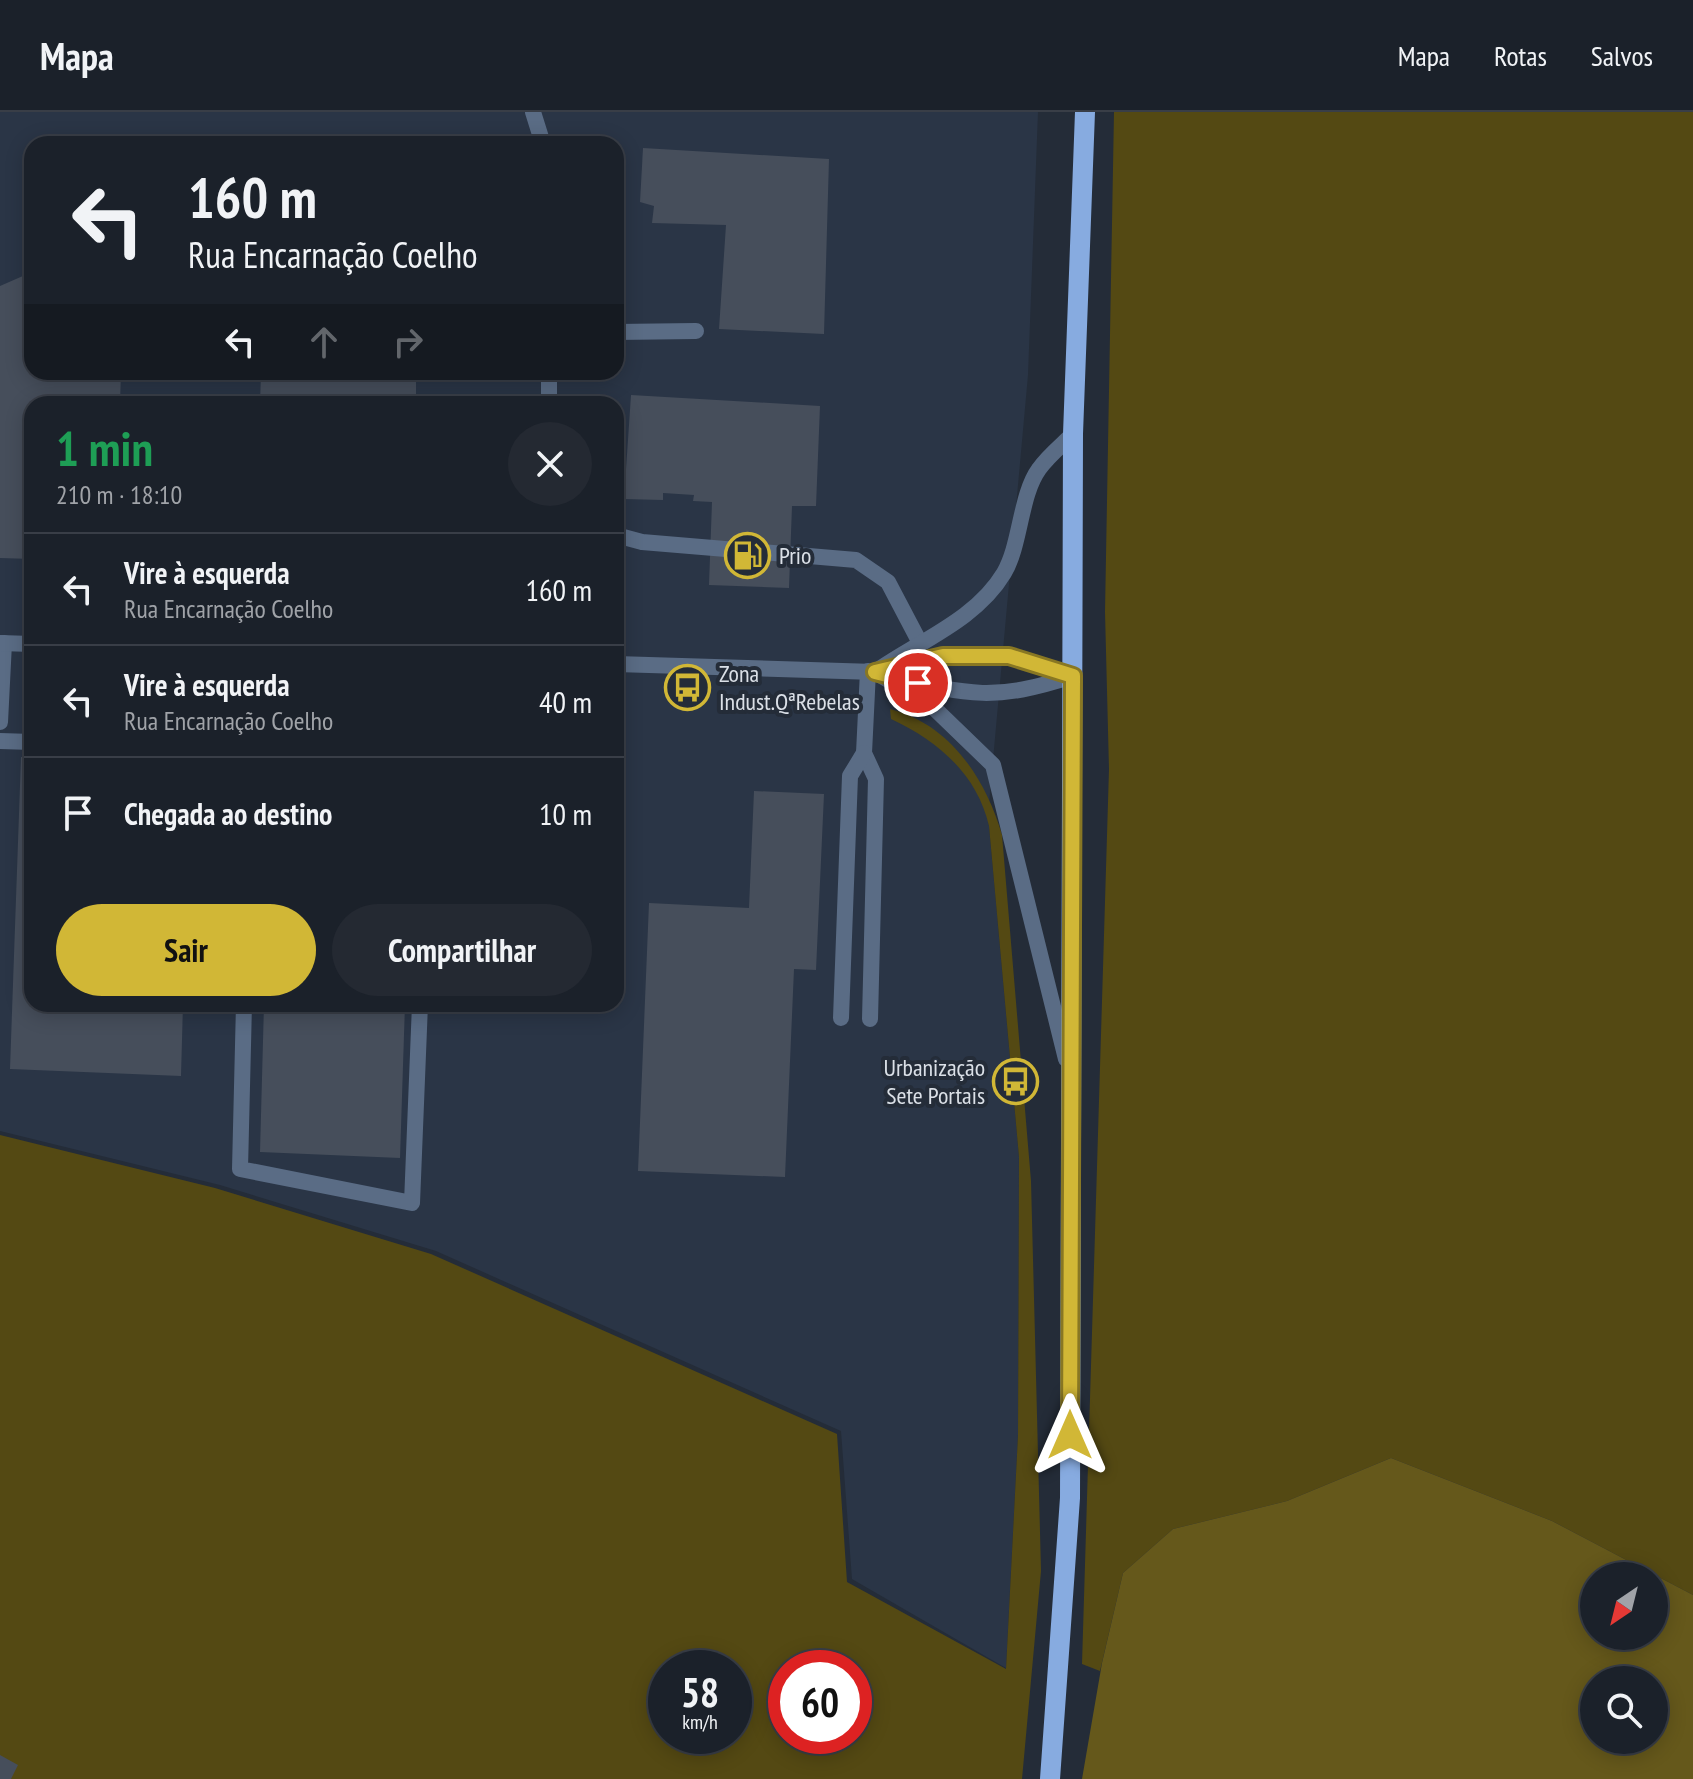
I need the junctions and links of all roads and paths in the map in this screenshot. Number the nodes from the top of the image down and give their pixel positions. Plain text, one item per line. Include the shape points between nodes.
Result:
1 (533, 112) edge
2 (1085, 112) edge
3 (540, 136) edge
4 (696, 331) dead end
5 (624, 332) edge
6 (1073, 434) junction
7 (624, 537) edge
8 (919, 641) junction
9 (2, 643) edge
10 (24, 644) edge
11 (624, 664) edge
12 (871, 671) junction
13 (1073, 676) junction
14 (0, 722) edge
15 (0, 741) edge
16 (24, 742) edge
17 (864, 753) junction
18 (244, 1012) edge
19 (420, 1012) edge
20 (841, 1018) dead end
21 (870, 1019) dead end
22 (1072, 1084) junction
23 (1050, 1779) edge

1 - 3 street
2 - 6 main road
4 - 5 street
6 - 8 street via 1037,471 1006,571 987,597 956,624
6 - 13 main road
7 - 8 street via 856,560 888,582
8 - 12 street
9 - 10 street
9 - 14 street
11 - 12 street
12 - 13 street via 943,656 1009,656
12 - 13 street via 994,696
12 - 17 street
12 - 22 street via 934,708 993,765
13 - 22 main road
15 - 16 street
17 - 20 street via 850,776
17 - 21 street via 876,779
18 - 19 street via 240,1169 412,1203
22 - 23 main road via 1070,1498

